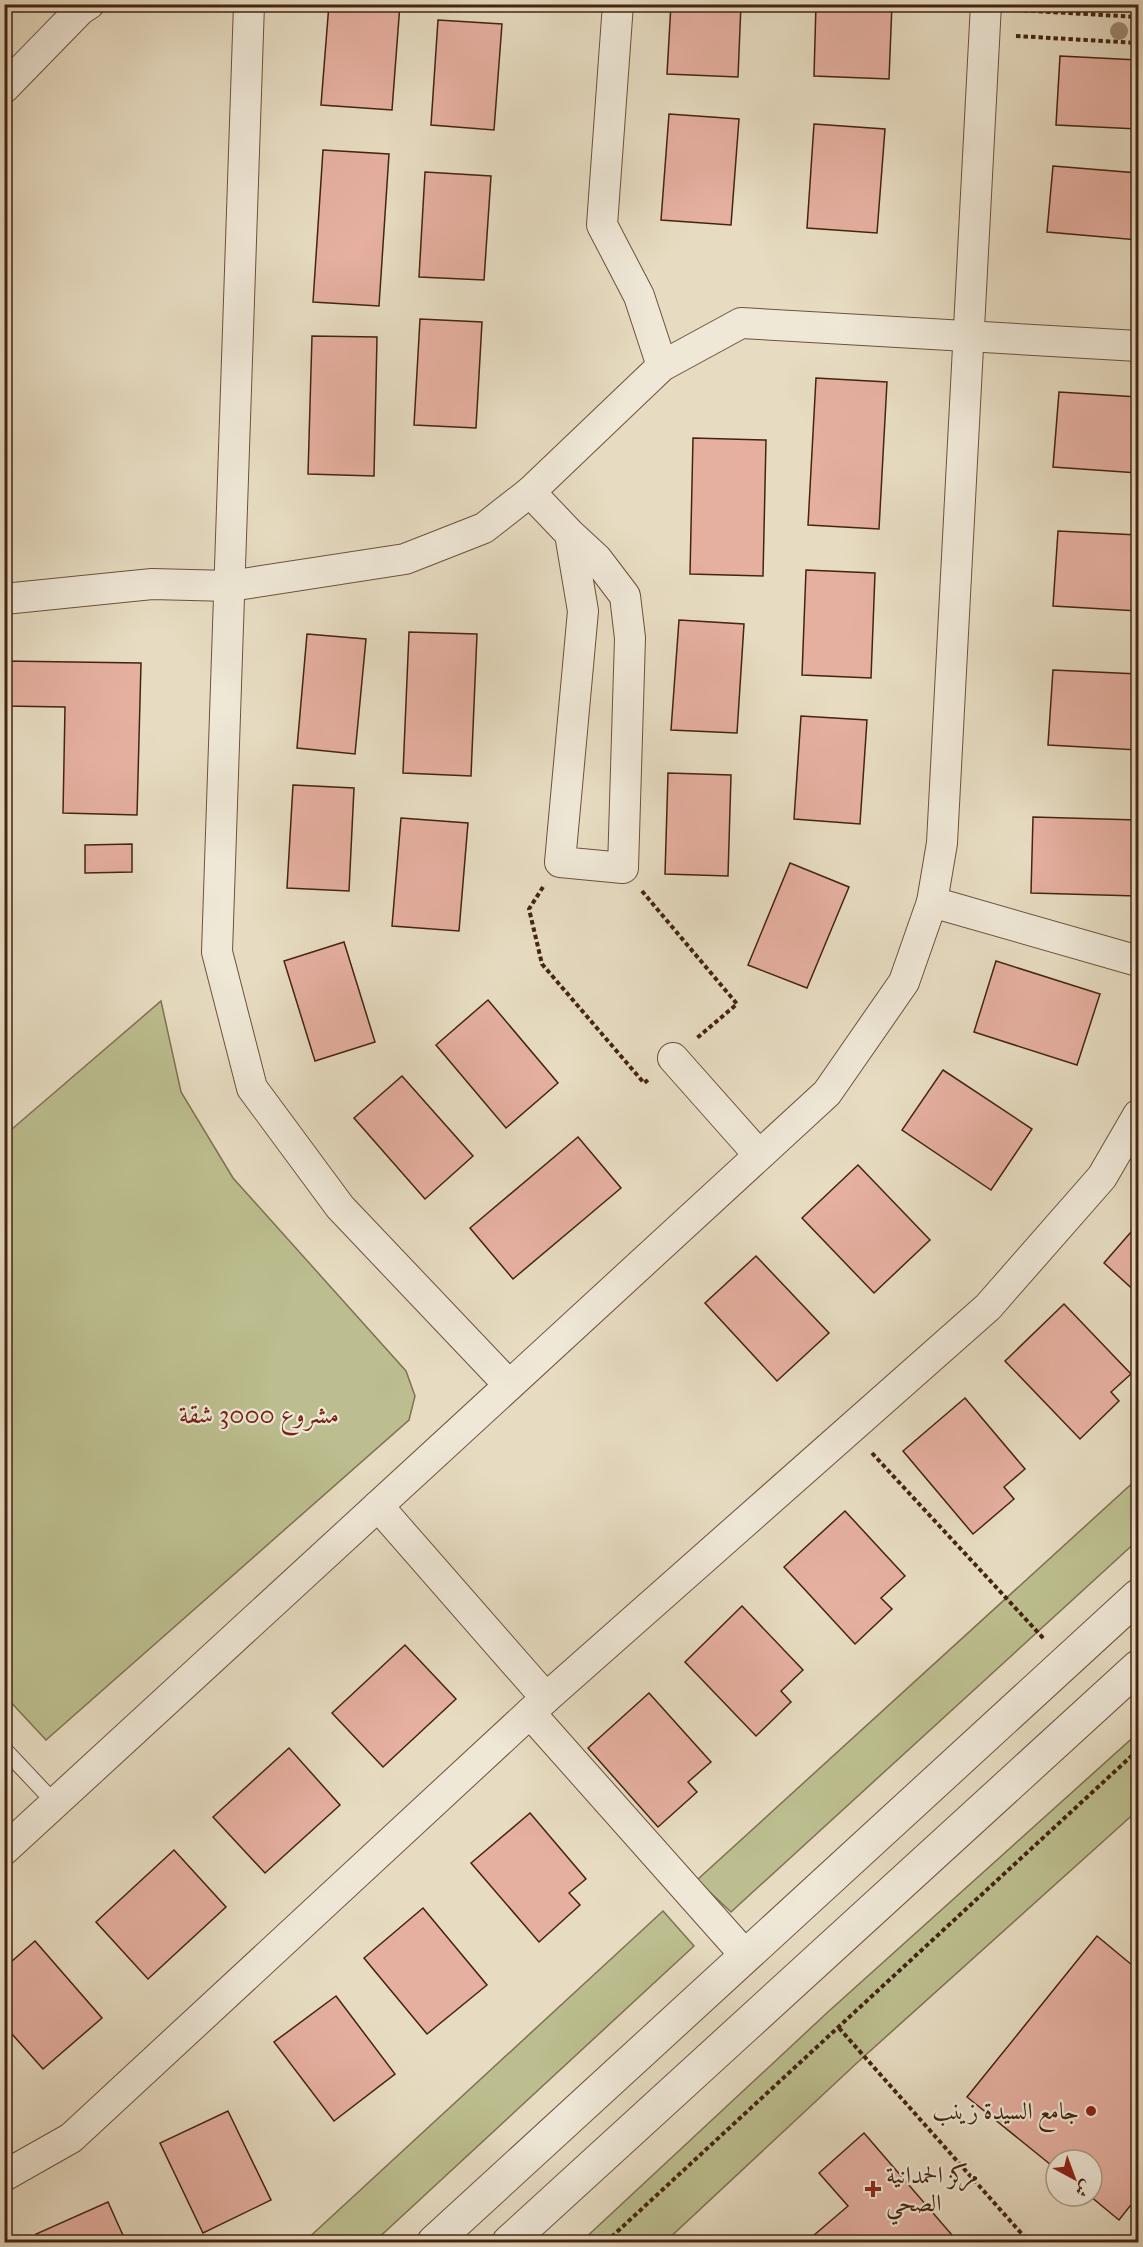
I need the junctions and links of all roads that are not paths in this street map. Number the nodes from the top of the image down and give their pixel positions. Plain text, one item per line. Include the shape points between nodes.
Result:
1 (89, 4) edge
2 (249, 4) edge
3 (618, 4) edge
4 (986, 16) edge
5 (4, 88) edge
6 (969, 336) junction
7 (1138, 346) edge
8 (662, 366) junction
9 (530, 492) junction
10 (570, 534) junction
11 (230, 585) junction
12 (4, 599) edge
13 (932, 902) junction
14 (1138, 961) edge
15 (673, 1058) road end
16 (1138, 1115) edge
17 (759, 1155) junction
18 (509, 1385) junction
19 (378, 1506) junction
20 (1138, 1596) edge
21 (1138, 1667) edge
22 (538, 1706) junction
23 (4, 1749) edge
24 (55, 1803) junction
25 (4, 1850) edge
26 (746, 1956) junction
27 (646, 2048) junction
28 (682, 2084) junction
29 (4, 2176) edge
30 (434, 2242) edge
31 (508, 2242) edge

1 - 5 street
2 - 11 street
3 - 8 street via 602,225 639,296
4 - 6 street
6 - 7 street
6 - 8 street via 741,323
6 - 13 street via 942,843
8 - 9 street
9 - 10 street
9 - 11 street via 484,528 405,559
10 - 10 street via 597,559 625,596 630,638 623,868 560,862 583,611
11 - 12 street via 152,584
11 - 18 street via 217,952 252,1088 340,1206
13 - 14 street
13 - 17 street via 904,981 827,1093
15 - 17 street
16 - 22 street via 1102,1177 988,1307
17 - 18 street
18 - 19 street
19 - 22 street
19 - 24 street
20 - 26 street
21 - 28 street
22 - 26 street
22 - 29 street via 71,2138
23 - 24 lane
24 - 25 street
26 - 27 street
27 - 28 street
27 - 30 street
28 - 31 street

